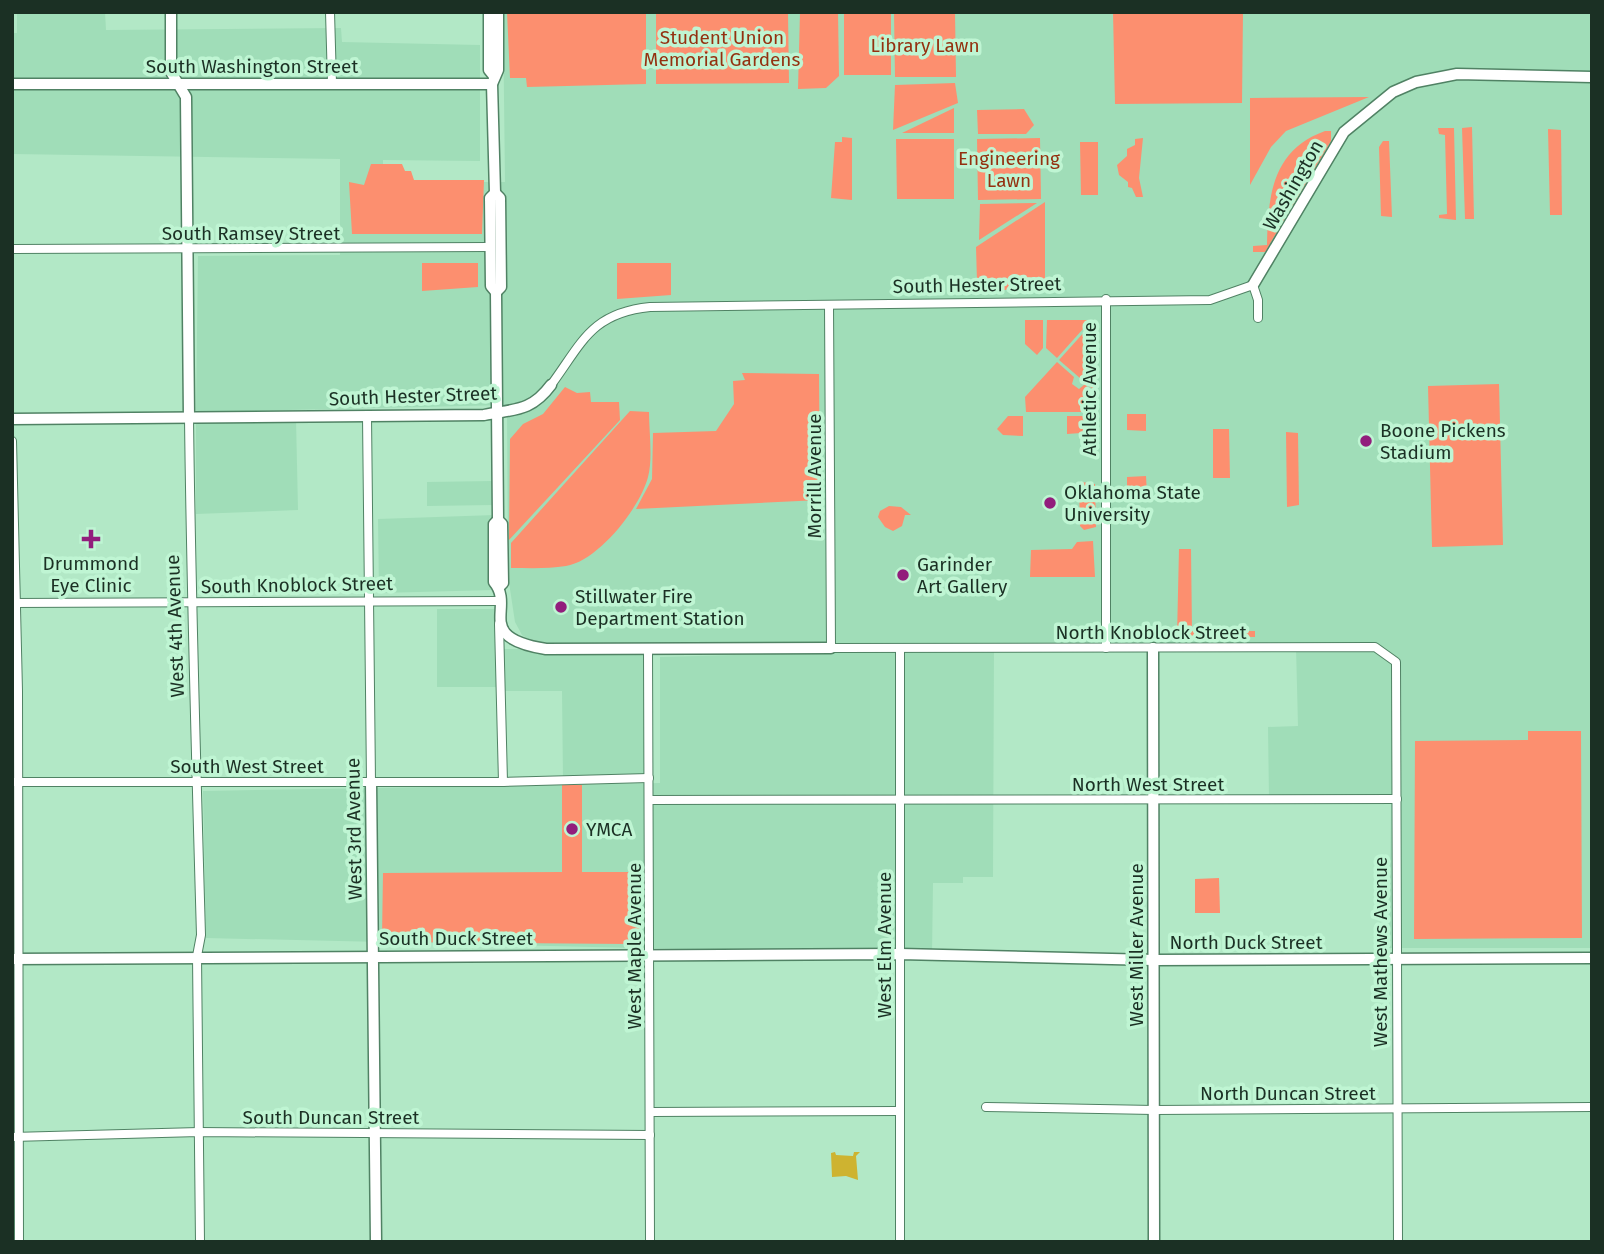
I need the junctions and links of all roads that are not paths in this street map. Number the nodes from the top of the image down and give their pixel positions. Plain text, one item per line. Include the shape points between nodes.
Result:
1 (171, 12) edge
2 (330, 12) edge
3 (489, 12) edge
4 (498, 12) edge
5 (1592, 77) edge
6 (493, 79) junction
7 (332, 83) junction
8 (12, 84) edge
9 (179, 84) junction
10 (495, 193) junction
11 (491, 247) junction
12 (12, 249) edge
13 (187, 249) junction
14 (1253, 285) junction
15 (496, 292) junction
16 (1106, 299) junction
17 (829, 305) junction
18 (1258, 318) dead end
19 (551, 385) joint
20 (497, 412) junction
21 (367, 416) junction
22 (189, 418) junction
23 (12, 419) edge
24 (12, 441) edge
25 (369, 601) junction
26 (499, 601) junction
27 (14, 603) edge
28 (192, 603) junction
29 (499, 618) junction
30 (831, 648) junction
31 (1106, 648) junction
32 (1153, 648) junction
33 (648, 649) junction
34 (900, 649) junction
35 (1396, 662) joint
36 (649, 778) junction
37 (14, 782) edge
38 (196, 782) junction
39 (371, 782) junction
40 (503, 782) junction
41 (900, 799) junction
42 (1154, 799) junction
43 (649, 800) junction
44 (1397, 800) junction
45 (900, 954) junction
46 (373, 955) junction
47 (650, 955) junction
48 (197, 956) junction
49 (1396, 958) junction
50 (1592, 958) edge
51 (15, 959) edge
52 (1154, 960) junction
53 (986, 1107) dead end
54 (1592, 1107) edge
55 (1395, 1108) junction
56 (1154, 1110) junction
57 (900, 1111) junction
58 (650, 1112) junction
59 (199, 1132) junction
60 (375, 1133) junction
61 (650, 1135) junction
62 (15, 1137) edge
63 (19, 1242) edge
64 (200, 1242) edge
65 (376, 1242) edge
66 (650, 1242) edge
67 (901, 1242) edge
68 (1154, 1242) edge
69 (1398, 1242) edge

1 - 9 street, West 4th Avenue via 171,72
2 - 7 street
3 - 6 street
4 - 6 street via 498,71
5 - 14 street, Washington via 1447,75 1416,82 1370,108 1344,132
6 - 7 street, South Washington Street
6 - 10 street
7 - 9 street, South Washington Street
8 - 9 street, South Washington Street
9 - 13 street, West 4th Avenue via 186,97
10 - 11 street via 490,198
10 - 15 street via 500,198 500,287
11 - 13 street, South Ramsey Street
11 - 15 street via 491,286
12 - 13 street, South Ramsey Street
13 - 22 street, West 4th Avenue
14 - 16 street, South Hester Street via 1210,300
14 - 18 street
15 - 20 street
16 - 17 street, South Hester Street
16 - 31 street, Athletic Avenue
17 - 19 street, South Hester Street via 633,309 614,314 591,328
17 - 30 street, Morrill Avenue
19 - 20 street, South Hester Street via 530,406
20 - 21 street, South Hester Street
20 - 26 street via 503,583
21 - 22 street, South Hester Street
21 - 25 street, West 3rd Avenue
22 - 23 street, South Hester Street
22 - 28 street, West 4th Avenue
24 - 27 street
25 - 26 street, South Knoblock Street
25 - 28 street, South Knoblock Street
25 - 39 street, West 3rd Avenue
26 - 29 street
27 - 28 street, South Knoblock Street
27 - 37 street
28 - 38 street, West 4th Avenue
29 - 33 street via 511,639 528,646
29 - 40 street
30 - 33 street
30 - 34 street
31 - 32 street, North Knoblock Street
31 - 34 street, North Knoblock Street
32 - 35 street, North Knoblock Street via 1376,647
32 - 42 street, West Miller Avenue
33 - 36 street, West Maple Avenue
34 - 41 street, West Elm Avenue
35 - 44 street, West Mathews Avenue
36 - 40 street, South West Street
36 - 43 street, West Maple Avenue
37 - 38 street, South West Street
37 - 51 street
38 - 39 street, South West Street
38 - 48 street, West 4th Avenue via 201,935
39 - 40 street, South West Street
39 - 46 street, West 3rd Avenue
41 - 42 street, North West Street
41 - 43 street
41 - 45 street, West Elm Avenue
42 - 44 street, North West Street
42 - 52 street, West Miller Avenue
43 - 47 street, West Maple Avenue
44 - 49 street, West Mathews Avenue
45 - 47 street, South Duck Street
45 - 52 street, North Duck Street
45 - 57 street, West Elm Avenue
46 - 47 street, South Duck Street
46 - 48 street, South Duck Street
46 - 60 street, West 3rd Avenue
47 - 58 street, West Maple Avenue
48 - 51 street, South Duck Street
48 - 59 street, West 4th Avenue
49 - 50 street, North Duck Street
49 - 52 street, North Duck Street
49 - 55 street, West Mathews Avenue
51 - 62 street
52 - 56 street, West Miller Avenue
53 - 56 street, North Duncan Street
54 - 55 street, North Duncan Street
55 - 56 street, North Duncan Street
55 - 69 street, West Mathews Avenue
56 - 68 street, West Miller Avenue
57 - 58 street
57 - 67 street, West Elm Avenue
58 - 61 street, West Maple Avenue
59 - 60 street, South Duncan Street
59 - 62 street, South Duncan Street
59 - 64 street, West 4th Avenue
60 - 61 street, South Duncan Street
60 - 65 street, West 3rd Avenue
61 - 66 street, West Maple Avenue
62 - 63 street

